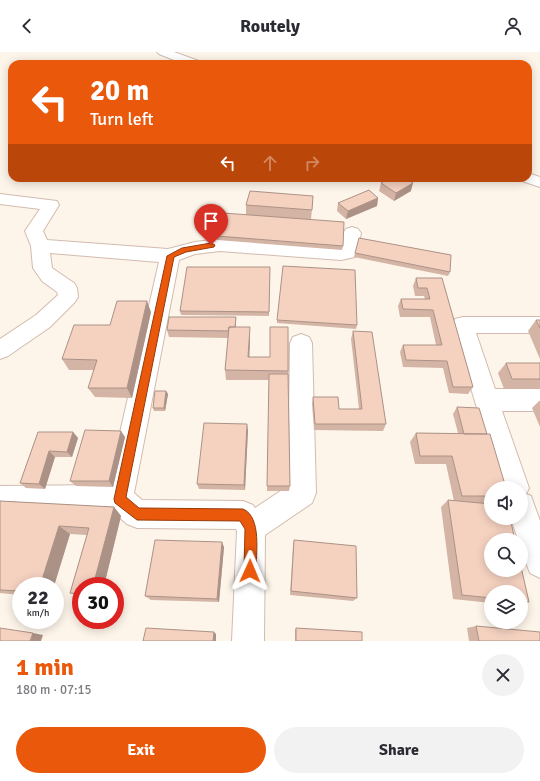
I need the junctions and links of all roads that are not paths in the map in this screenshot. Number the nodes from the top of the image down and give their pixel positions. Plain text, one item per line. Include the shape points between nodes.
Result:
1 (163, 52) edge
2 (184, 60) edge
3 (0, 199) edge
4 (352, 233) dead end
5 (40, 246) junction
6 (170, 256) junction
7 (540, 326) edge
8 (300, 343) dead end
9 (0, 350) edge
10 (486, 400) junction
11 (540, 400) edge
12 (513, 481) edge
13 (120, 499) junction
14 (0, 500) edge
15 (527, 525) edge
16 (251, 528) junction
17 (540, 563) edge
18 (248, 641) edge

1 - 2 street
3 - 5 street via 50,205 34,231
4 - 6 street via 348,252 341,254 220,245 202,246
5 - 6 street
5 - 9 street via 40,264 48,277 67,288 68,297 43,321
6 - 13 street
7 - 10 street via 464,325
8 - 16 street via 302,492
10 - 11 street
10 - 12 street
13 - 14 street
13 - 16 street via 137,514 243,515
15 - 17 street
16 - 18 street

